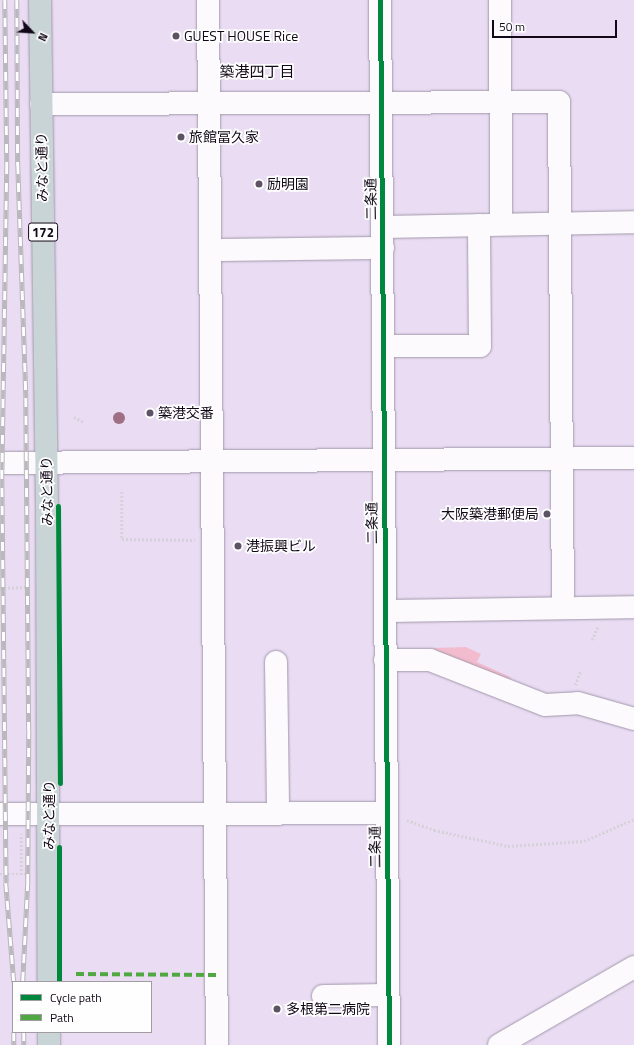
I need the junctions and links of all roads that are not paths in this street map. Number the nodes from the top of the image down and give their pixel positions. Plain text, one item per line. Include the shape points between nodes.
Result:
1 (40, 0) edge
2 (208, 0) edge
3 (380, 0) edge
4 (500, 0) edge
5 (381, 103) junction
6 (501, 103) junction
7 (41, 104) junction
8 (209, 105) junction
9 (634, 222) edge
10 (560, 223) junction
11 (501, 224) junction
12 (479, 225) junction
13 (383, 227) junction
14 (383, 248) junction
15 (211, 250) junction
16 (383, 346) junction
17 (562, 457) junction
18 (634, 458) edge
19 (384, 460) junction
20 (0, 463) edge
21 (212, 463) junction
22 (47, 464) junction
23 (625, 603) edge
24 (563, 607) junction
25 (385, 611) junction
26 (385, 660) junction
27 (276, 662) dead end
28 (634, 720) edge
29 (0, 814) edge
30 (49, 814) junction
31 (214, 814) junction
32 (278, 814) junction
33 (396, 816) junction
34 (634, 967) edge
35 (49, 981) edge
36 (388, 995) junction
37 (323, 996) dead end
38 (49, 1033) edge
39 (49, 1045) edge
40 (217, 1045) edge
41 (389, 1045) edge
42 (499, 1045) edge

1 - 7 highway, みなと通り / 172
2 - 8 street
3 - 5 street, 二条通
4 - 6 street
5 - 6 street
5 - 8 street
5 - 13 street, 二条通
6 - 10 street via 559,102
6 - 11 street
7 - 8 street
7 - 22 highway, みなと通り / 172
8 - 15 street
9 - 10 street
10 - 11 street
10 - 17 street
11 - 12 street
12 - 13 street
12 - 16 street via 480,346
13 - 14 street, 二条通
14 - 15 street
14 - 16 street, 二条通
15 - 21 street
16 - 19 street, 二条通
17 - 18 street
17 - 19 street
17 - 24 street
19 - 21 street
19 - 25 street, 二条通
20 - 22 street
21 - 22 street
21 - 31 street
22 - 30 highway, みなと通り / 172
23 - 24 street
24 - 25 street
25 - 26 street, 二条通
26 - 28 street via 430,660 545,705 578,702
26 - 33 street, 二条通
27 - 32 street
29 - 30 street
30 - 31 street
30 - 35 highway, みなと通り / 172
31 - 32 street
31 - 40 street via 210,927
32 - 33 street
33 - 36 street, 二条通
34 - 42 street
36 - 37 street
36 - 41 street, 二条通
38 - 39 highway

